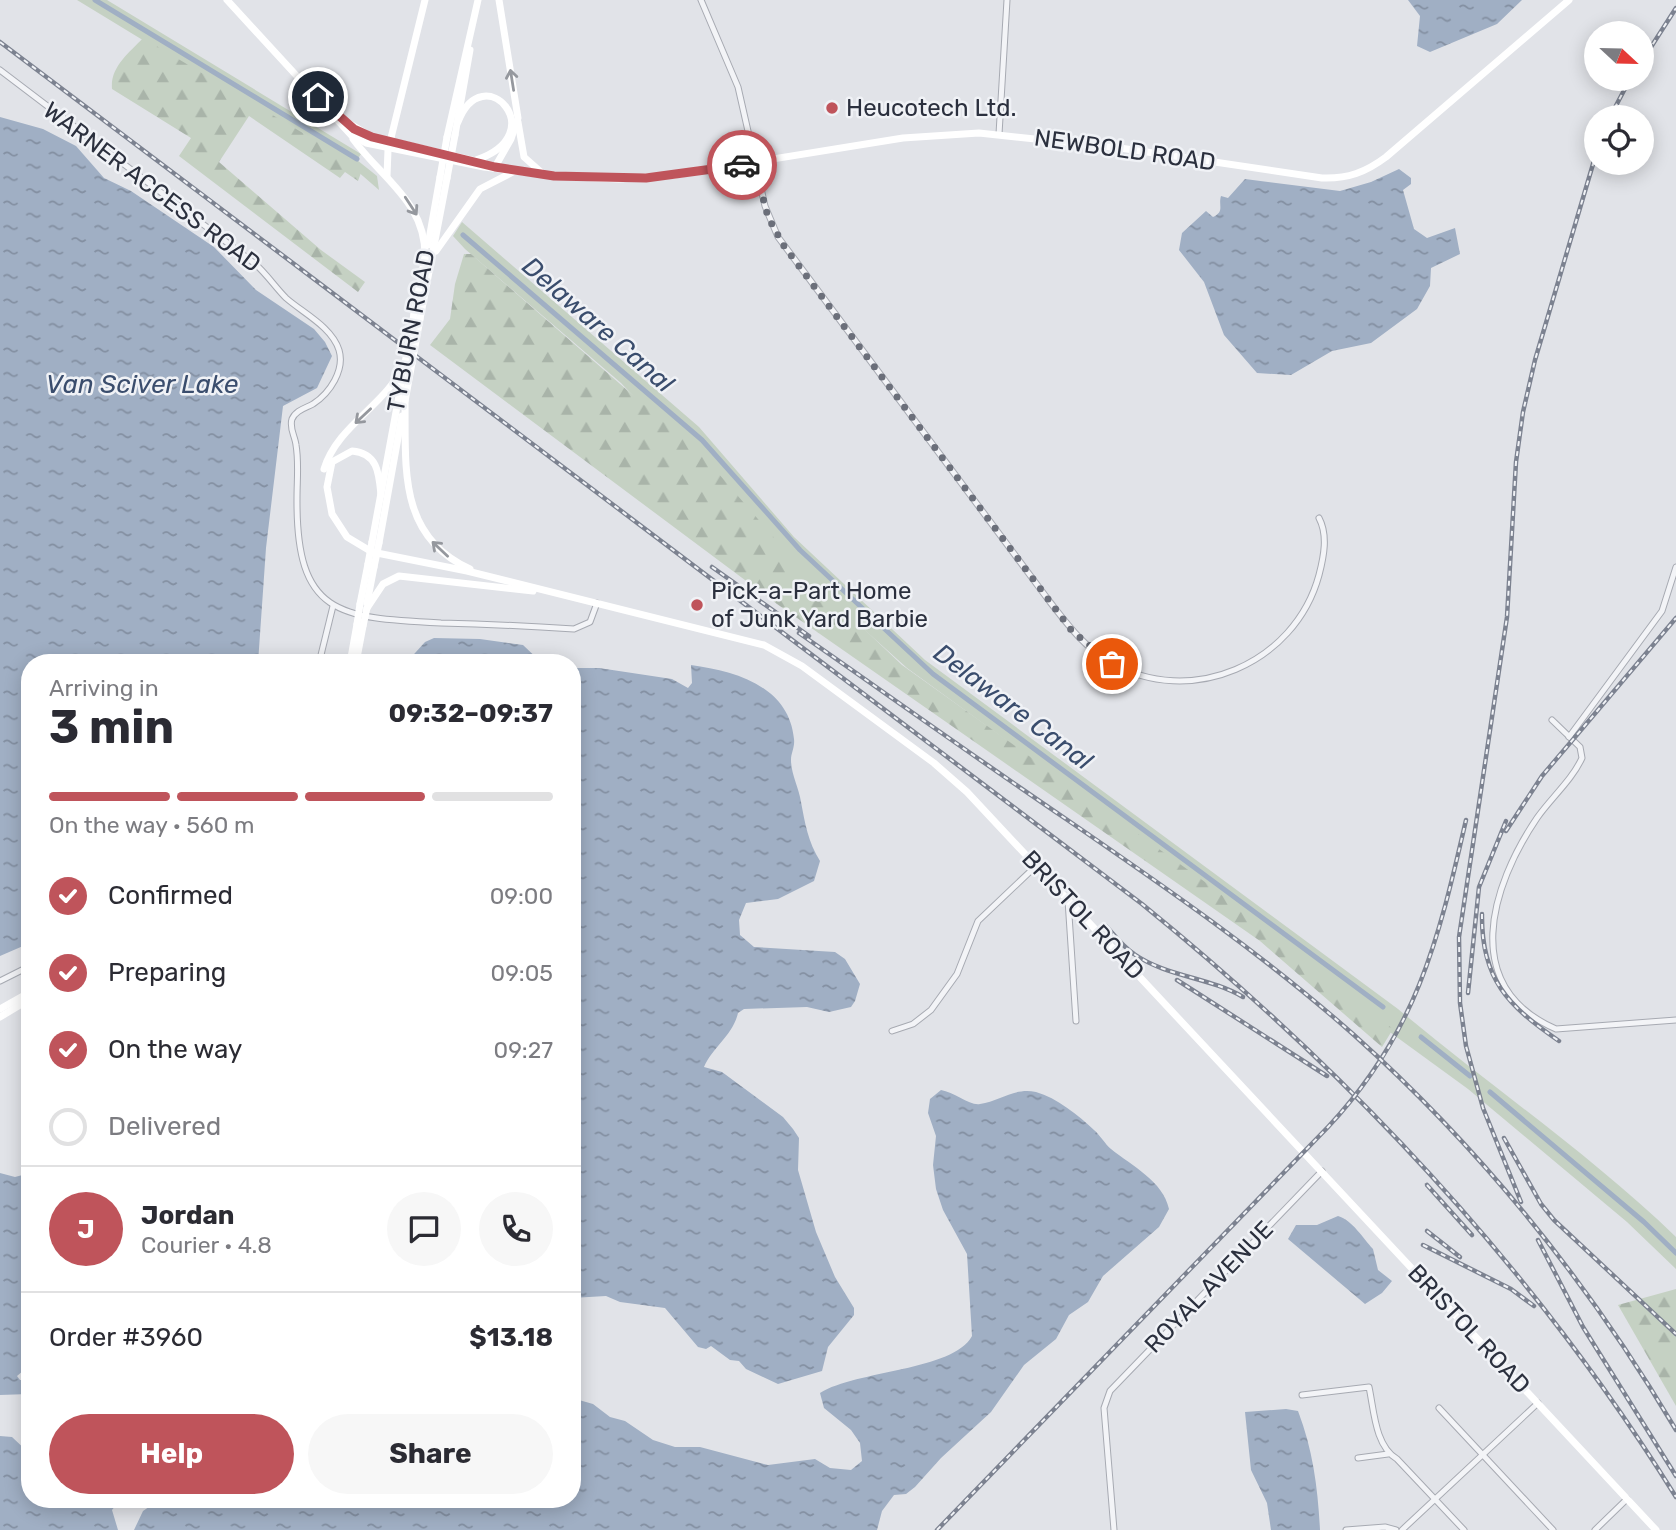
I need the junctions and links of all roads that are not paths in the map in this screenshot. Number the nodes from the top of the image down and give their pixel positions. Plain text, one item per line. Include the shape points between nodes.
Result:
1 (227, 0) edge
2 (425, 0) edge
3 (478, 0) edge
4 (499, 0) edge
5 (701, 0) edge
6 (1007, 0) edge
7 (1569, 0) edge
8 (0, 70) edge
9 (332, 112) junction
10 (518, 118) junction
11 (458, 122) junction
12 (999, 134) junction
13 (351, 135) junction
14 (451, 136) junction
15 (389, 146) junction
16 (476, 160) junction
17 (754, 163) junction
18 (495, 167) junction
19 (520, 171) junction
20 (548, 175) junction
21 (387, 176) junction
22 (428, 260) junction
23 (408, 363) junction
24 (405, 399) junction
25 (381, 495) junction
26 (1319, 518) dead end
27 (375, 542) junction
28 (1676, 567) edge
29 (524, 585) junction
30 (548, 591) junction
31 (597, 603) junction
32 (333, 606) junction
33 (363, 606) junction
34 (360, 625) junction
35 (321, 654) edge
36 (352, 654) edge
37 (357, 654) edge
38 (1552, 720) dead end
39 (1569, 737) junction
40 (1037, 865) junction
41 (1068, 900) junction
42 (21, 970) edge
43 (0, 981) edge
44 (21, 997) edge
45 (21, 1004) edge
46 (0, 1009) edge
47 (0, 1017) edge
48 (1676, 1020) edge
49 (1076, 1021) dead end
50 (892, 1031) dead end
51 (1322, 1171) junction
52 (1301, 1395) dead end
53 (1538, 1403) junction
54 (1439, 1408) dead end
55 (1388, 1454) junction
56 (1482, 1455) junction
57 (1357, 1458) dead end
58 (1627, 1499) junction
59 (1435, 1500) junction
60 (1114, 1530) edge
61 (1346, 1530) edge
62 (1396, 1530) edge
63 (1402, 1530) edge
64 (1464, 1530) edge
65 (1553, 1530) edge
66 (1595, 1530) edge
67 (1656, 1530) edge

1 - 9 main road
2 - 15 main road
3 - 11 main road, TYBURN ROAD
3 - 14 main road, TYBURN ROAD
10 -> 4 main road
5 - 17 street via 738,87
6 - 12 street
7 - 12 main road, NEWBOLD ROAD via 1386,157 1345,177 1322,178
8 - 32 street, WARNER ACCESS ROAD via 254,263 284,296 326,330 339,348 341,363 335,379 315,403 296,414 291,426 298,454 300,558
9 - 13 main road
9 - 15 main road
10 - 18 main road
10 - 20 main road via 524,157
11 - 14 main road, TYBURN ROAD
11 - 16 main road via 467,106 484,96 500,99 509,110 512,127 508,136 495,151
12 - 17 main road, NEWBOLD ROAD via 914,136
13 - 15 main road
13 - 21 main road
14 - 22 main road, TYBURN ROAD, bridge
15 - 16 main road, NEWBOLD ROAD
15 - 18 main road, NEWBOLD ROAD
15 - 21 main road
16 - 18 main road, NEWBOLD ROAD
17 - 20 main road, NEWBOLD ROAD via 646,178
17 - 26 street via 768,217 784,246 1072,631 1106,660 1137,674 1179,681 1224,674 1262,657 1287,635 1314,592 1324,550 1324,526
18 - 19 main road, NEWBOLD ROAD
19 - 20 main road, NEWBOLD ROAD
19 - 22 main road via 493,179 480,189
21 -> 22 main road via 419,218
22 - 23 main road, TYBURN ROAD, bridge
23 - 24 main road, TYBURN ROAD
23 - 25 main road, TYBURN ROAD
23 -> 29 main road via 389,390 334,446 323,482 327,512 349,543 381,559
24 - 27 main road, TYBURN ROAD
29 -> 24 main road via 460,564 439,549 420,525 406,472
25 - 27 main road, TYBURN ROAD
25 - 29 main road via 378,469 367,455 352,451 332,462 327,479 329,505 341,530 355,543 381,555
27 - 33 main road, TYBURN ROAD, bridge
28 - 39 street via 1662,611
29 - 30 main road, BRISTOL ROAD
30 - 31 main road, BRISTOL ROAD
30 - 33 main road via 399,576 383,584
31 - 32 street via 590,622 574,629 386,620
31 - 40 main road, BRISTOL ROAD via 749,640 788,657 951,777
32 - 35 street
33 - 34 main road, TYBURN ROAD, bridge
34 - 36 main road, TYBURN ROAD
34 - 37 main road, TYBURN ROAD
38 - 39 street
39 - 48 street via 1582,758 1532,826 1497,901 1490,936 1497,971 1517,1002 1556,1030
40 - 41 main road, BRISTOL ROAD
40 - 50 street via 978,921 957,974 931,1010 913,1024
41 - 49 street
41 - 51 main road, BRISTOL ROAD
42 - 43 street
44 - 46 main road
45 - 47 main road
51 - 53 main road, BRISTOL ROAD
51 - 60 street, ROYAL AVENUE via 1110,1391 1104,1408
52 - 55 street via 1369,1388
53 - 56 street
53 - 58 main road, BRISTOL ROAD
54 - 56 street
55 - 57 street
55 - 59 street
56 - 59 street
56 - 65 street
58 - 66 street
58 - 67 main road, BRISTOL ROAD
59 - 63 street
59 - 64 street
61 - 62 street

